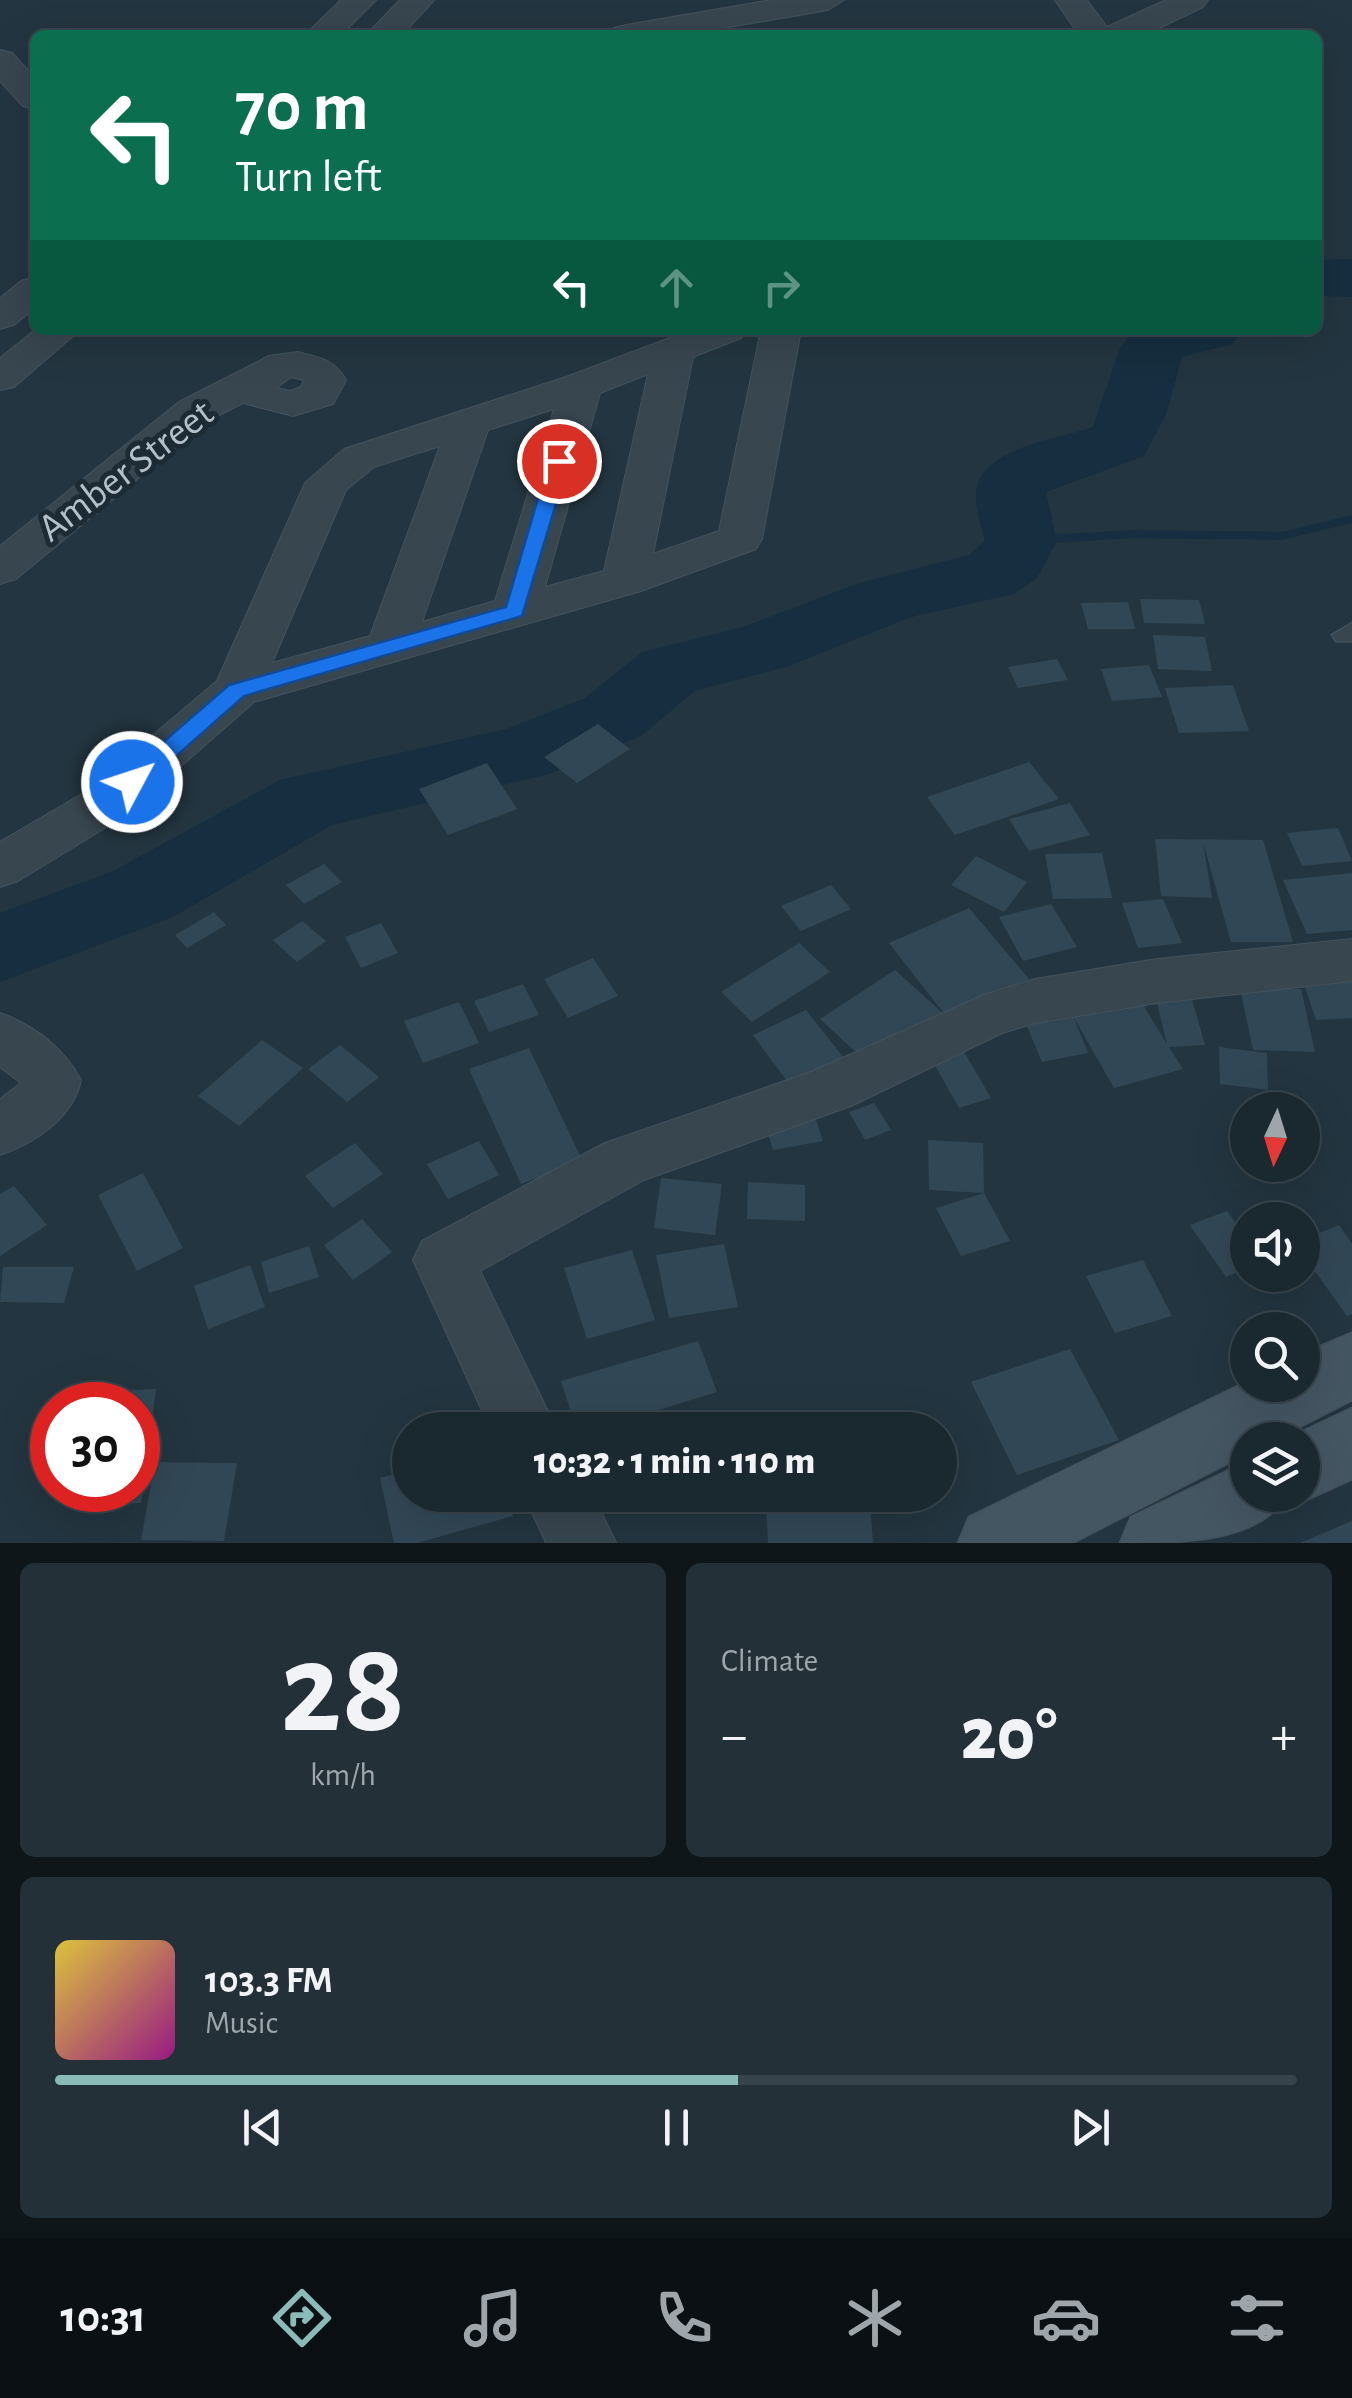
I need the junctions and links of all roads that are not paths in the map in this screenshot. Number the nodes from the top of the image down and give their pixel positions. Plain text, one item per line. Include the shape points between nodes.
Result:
1 (360, 0) edge
2 (418, 0) edge
3 (828, 0) edge
4 (1071, 0) edge
5 (1192, 0) edge
6 (327, 30) edge
7 (387, 30) edge
8 (655, 30) edge
9 (1092, 30) edge
10 (1129, 30) edge
11 (0, 60) edge
12 (19, 95) edge
13 (30, 292) edge
14 (0, 317) edge
15 (54, 335) edge
16 (714, 335) edge
17 (779, 335) edge
18 (674, 350) junction
19 (0, 378) edge
20 (256, 382) dead end
21 (581, 386) junction
22 (468, 425) junction
23 (0, 568) edge
24 (625, 580) junction
25 (515, 611) junction
26 (390, 647) junction
27 (237, 690) junction
28 (12, 860) edge
29 (1352, 960) edge
30 (0, 1036) edge
31 (0, 1131) edge
32 (1352, 1365) edge
33 (516, 1412) edge
34 (1352, 1442) edge
35 (1320, 1459) edge
36 (1230, 1505) edge
37 (566, 1512) edge
38 (582, 1543) edge
39 (995, 1543) edge
40 (1156, 1543) edge

1 - 6 street
2 - 7 street
3 - 8 street
4 - 9 street
5 - 10 street
11 - 12 street
13 - 14 street
15 - 19 street
16 - 18 street
17 - 24 street via 740,539
18 - 21 street
18 - 24 street
20 - 23 street, Amber Street via 194,411
21 - 22 street
21 - 25 street
22 - 26 street
22 - 27 street via 340,469
24 - 25 street
25 - 26 street
26 - 27 street
27 - 28 street via 104,804
29 - 33 street via 1036,1001 770,1113 626,1162 539,1205 444,1260
30 - 31 street via 52,1080 49,1094
32 - 39 main road
34 - 35 main road
36 - 40 main road
37 - 38 street

